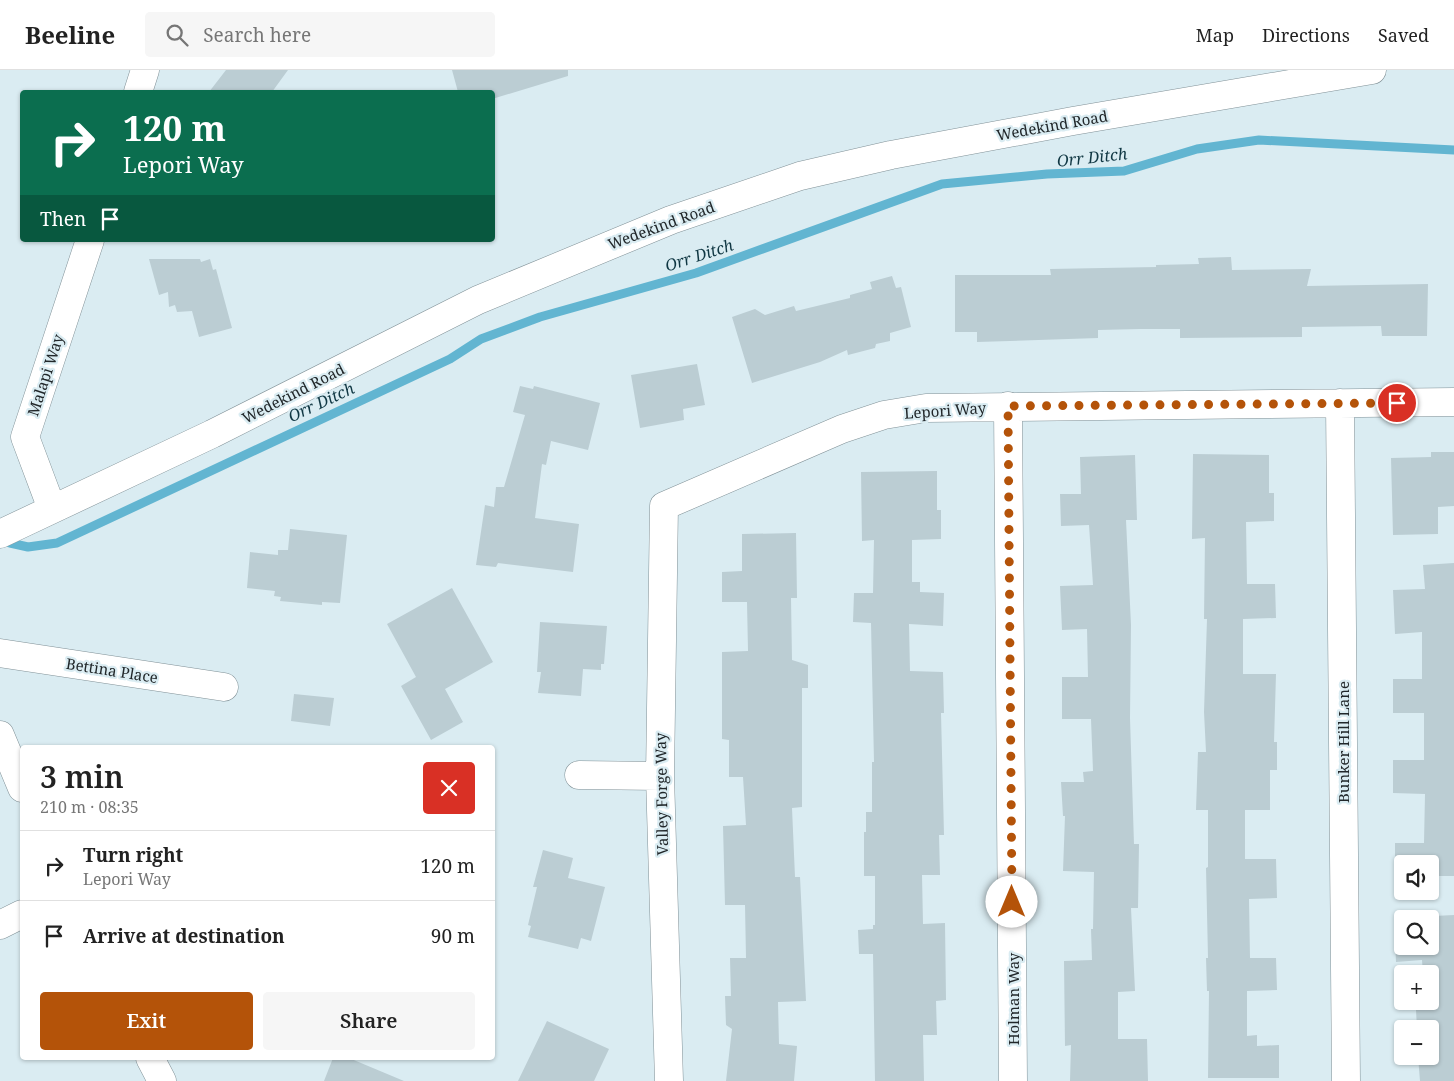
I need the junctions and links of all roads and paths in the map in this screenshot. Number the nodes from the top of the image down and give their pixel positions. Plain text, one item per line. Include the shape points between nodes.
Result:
1 (145, 70) edge
2 (1372, 70) edge
3 (139, 90) edge
4 (89, 242) edge
5 (1454, 402) edge
6 (1340, 403) junction
7 (1008, 406) junction
8 (664, 506) joint
9 (52, 509) junction
10 (0, 534) edge
11 (0, 653) edge
12 (224, 687) dead end
13 (0, 735) edge
14 (579, 775) dead end
15 (660, 776) junction
16 (20, 783) edge
17 (20, 915) edge
18 (0, 924) edge
19 (151, 1060) edge
20 (162, 1081) edge
21 (669, 1081) edge
22 (1014, 1081) edge
23 (1346, 1081) edge

1 - 3 street
2 - 9 street, Wedekind Road via 1064,122 800,176 671,220 478,300 212,434
4 - 9 street, Malapi Way via 25,437
5 - 6 street, Lepori Way
6 - 7 street, Lepori Way
6 - 23 street, Bunker Hill Lane
7 - 8 street, Lepori Way via 926,408 884,415 842,429
7 - 22 street, Holman Way
8 - 15 street, Valley Forge Way
9 - 10 street, Wedekind Road
11 - 12 street, Bettina Place
13 - 16 street
14 - 15 street
15 - 21 street, Valley Forge Way
17 - 18 street
19 - 20 street

